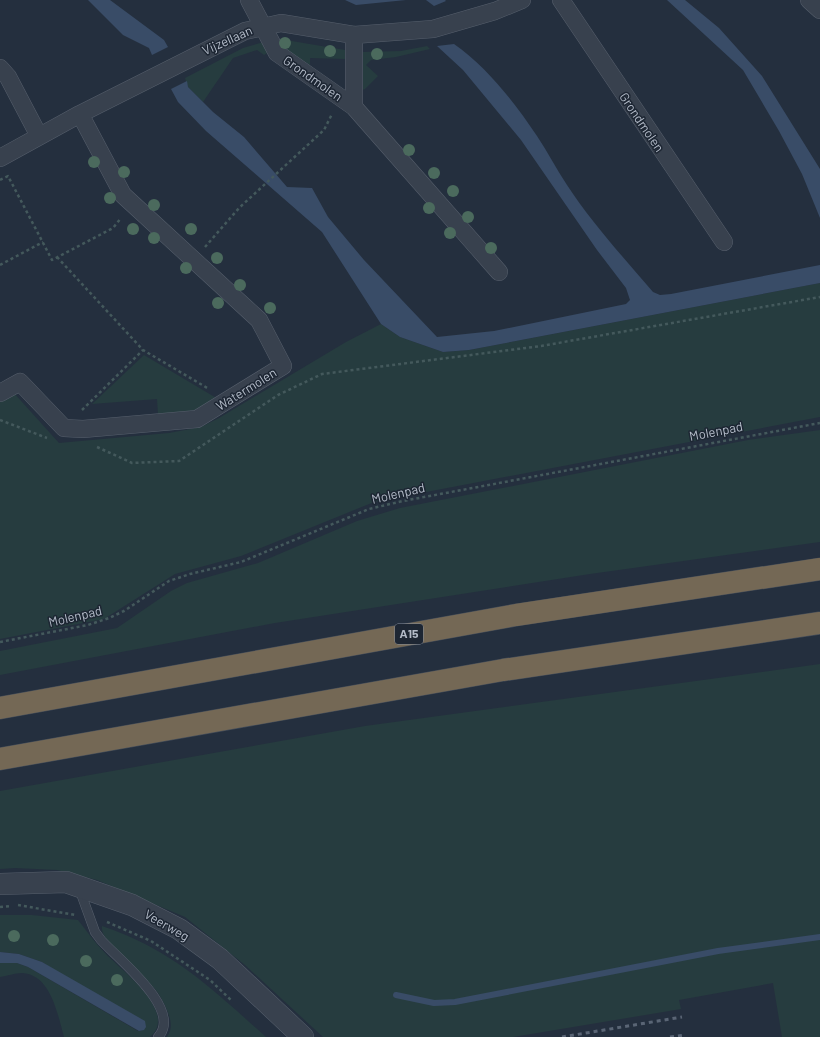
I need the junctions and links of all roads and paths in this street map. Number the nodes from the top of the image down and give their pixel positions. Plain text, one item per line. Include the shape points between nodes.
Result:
1 (249, 0) edge
2 (522, 0) edge
3 (561, 0) edge
4 (809, 0) edge
5 (491, 6) edge
6 (820, 10) edge
7 (262, 26) junction
8 (354, 35) junction
9 (0, 68) edge
10 (348, 102) junction
11 (80, 114) junction
12 (39, 136) junction
13 (0, 158) edge
14 (0, 180) edge
15 (133, 204) junction
16 (43, 242) junction
17 (724, 242) dead end
18 (56, 257) junction
19 (194, 259) junction
20 (0, 265) edge
21 (500, 272) dead end
22 (820, 297) edge
23 (143, 350) junction
24 (0, 393) edge
25 (228, 401) junction
26 (0, 420) edge
27 (820, 423) edge
28 (64, 428) junction
29 (49, 438) dead end
30 (95, 447) dead end
31 (820, 569) edge
32 (820, 623) edge
33 (0, 642) edge
34 (0, 708) edge
35 (0, 759) edge
36 (0, 884) edge
37 (78, 886) junction
38 (0, 907) edge
39 (89, 918) junction
40 (238, 1006) dead end
41 (158, 1037) edge
42 (303, 1037) edge

1 - 7 street, Grondmolen
2 - 5 street, Vijzellaan
3 - 17 street, Grondmolen
4 - 6 street
5 - 8 street, Vijzellaan via 433,29
7 - 8 street, Vijzellaan via 281,23
7 - 10 street, Grondmolen via 277,53
7 - 11 street, Vijzellaan via 238,33
8 - 10 street, Grondmolen
9 - 12 street via 8,77
10 - 19 path via 324,130 239,208
10 - 21 street, Grondmolen
11 - 12 street, Vijzellaan
11 - 15 street, Watermolen via 123,195
12 - 13 street, Vijzellaan
14 - 16 path via 8,176
15 - 18 path via 113,228
15 - 19 street, Watermolen
16 - 18 path via 52,260
16 - 20 path
18 - 23 path
19 - 25 street, Watermolen via 259,320 283,366
22 - 30 path via 541,346 322,374 278,395 179,461 132,463
23 - 25 path
23 - 28 path
24 - 28 street via 20,382
25 - 28 street, Watermolen via 198,419 83,429
26 - 29 path
27 - 33 path, Molenpad via 426,496 369,509 241,562 169,581 110,618 88,625
31 - 34 highway, A15 via 516,615
32 - 35 highway via 503,670
36 - 37 street, Veerweg via 66,882
37 - 39 lane
37 - 42 street, Veerweg via 132,905 179,929 220,959
38 - 39 path, Veerweg via 17,905
39 - 40 path, Veerweg via 105,921 151,941 210,980
39 - 41 lane via 100,940 157,1001 164,1024

